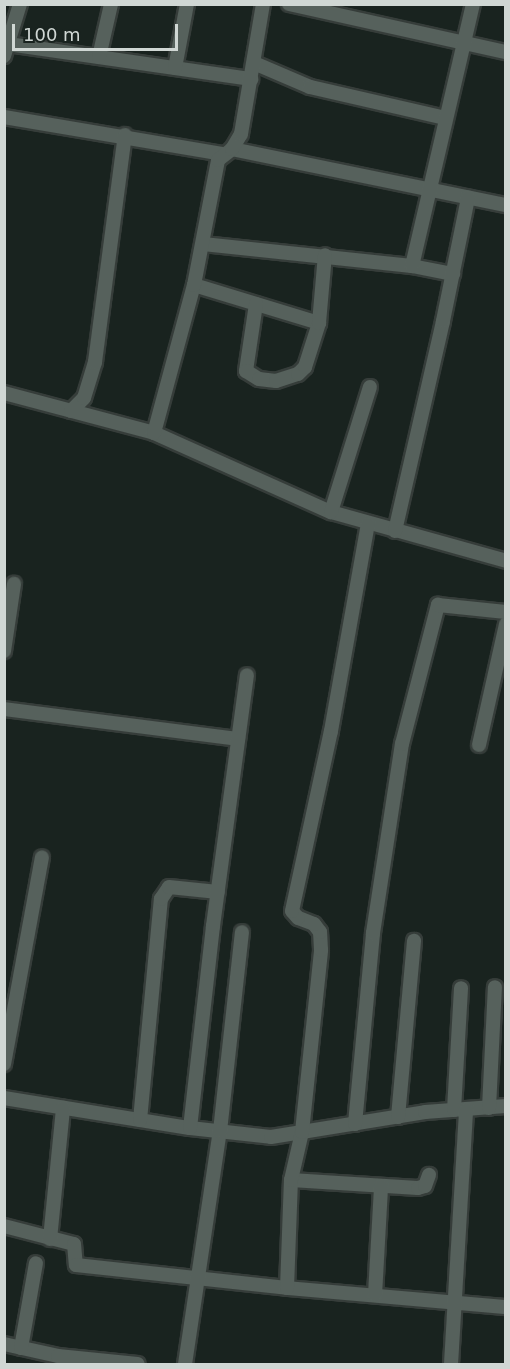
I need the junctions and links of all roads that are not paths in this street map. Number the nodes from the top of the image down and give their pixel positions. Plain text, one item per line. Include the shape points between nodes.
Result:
1 (20, 4) edge
2 (111, 4) edge
3 (187, 4) edge
4 (263, 4) edge
5 (289, 4) edge
6 (473, 4) edge
7 (463, 41) junction
8 (6, 50) edge
9 (506, 52) edge
10 (99, 57) junction
11 (254, 63) junction
12 (175, 68) junction
13 (251, 79) junction
14 (4, 117) edge
15 (445, 118) junction
16 (125, 135) junction
17 (227, 151) junction
18 (429, 191) junction
19 (468, 198) junction
20 (506, 205) edge
21 (203, 244) junction
22 (325, 255) junction
23 (412, 266) junction
24 (453, 274) junction
25 (195, 285) junction
26 (256, 304) junction
27 (319, 323) junction
28 (370, 387) dead end
29 (4, 393) edge
30 (71, 411) junction
31 (154, 433) junction
32 (331, 512) junction
33 (368, 524) junction
34 (395, 531) junction
35 (506, 561) edge
36 (14, 585) dead end
37 (506, 612) edge
38 (506, 624) edge
39 (4, 651) edge
40 (247, 675) dead end
41 (4, 709) edge
42 (238, 739) junction
43 (479, 745) dead end
44 (42, 857) dead end
45 (218, 891) junction
46 (242, 932) dead end
47 (414, 941) dead end
48 (495, 987) dead end
49 (461, 988) dead end
50 (4, 1064) edge
51 (4, 1098) edge
52 (506, 1106) edge
53 (63, 1108) junction
54 (489, 1108) junction
55 (460, 1110) junction
56 (398, 1117) junction
57 (140, 1120) junction
58 (355, 1124) junction
59 (190, 1128) junction
60 (220, 1131) junction
61 (302, 1132) junction
62 (429, 1175) dead end
63 (291, 1180) junction
64 (381, 1186) junction
65 (4, 1226) edge
66 (50, 1239) junction
67 (36, 1263) dead end
68 (196, 1279) junction
69 (287, 1288) junction
70 (375, 1295) junction
71 (456, 1302) junction
72 (506, 1307) edge
73 (4, 1344) edge
74 (21, 1348) junction
75 (138, 1365) edge
76 (185, 1365) edge
77 (451, 1365) edge

1 - 8 street
2 - 10 street
3 - 12 street
4 - 11 street
5 - 7 street
6 - 7 street
7 - 9 street
7 - 15 street
8 - 10 street
10 - 12 street
11 - 13 street
11 - 15 street via 310,87
12 - 13 street
13 - 17 street via 241,135
14 - 16 street
15 - 18 street
16 - 17 street
16 - 30 street via 95,362 84,398
17 - 18 street
17 - 21 street via 216,167
18 - 19 street
18 - 23 street
19 - 20 street
19 - 24 street
21 - 22 street
21 - 25 street
22 - 23 street
22 - 27 street
23 - 24 street
24 - 34 street
25 - 26 street
25 - 31 street
26 - 27 street
26 - 27 street via 245,366 249,375 259,379 276,381 298,374 305,367
28 - 32 street
29 - 30 street
30 - 31 street
31 - 32 street
32 - 33 street
33 - 34 street
33 - 61 street via 331,731 292,911 320,932 321,950
34 - 35 street
36 - 39 street
37 - 58 street via 438,604 402,744 373,933
38 - 43 street
40 - 42 street
41 - 42 street
42 - 45 street
44 - 50 street
45 - 57 street via 169,887 161,899
45 - 59 street
46 - 60 street
47 - 56 street
48 - 54 street
49 - 55 street
51 - 53 street
52 - 54 street
53 - 57 street
53 - 66 street
54 - 55 street
55 - 56 street
55 - 71 street
56 - 58 street
57 - 59 street
58 - 61 street
59 - 60 street
60 - 61 street via 271,1137
60 - 68 street
61 - 63 street
62 - 64 street via 422,1188
63 - 64 street
63 - 69 street
64 - 70 street
65 - 66 street
66 - 68 street via 74,1244 76,1266
67 - 74 street
68 - 69 street
68 - 76 street
69 - 70 street
70 - 71 street
71 - 72 street
71 - 77 street
73 - 74 street
74 - 75 street

